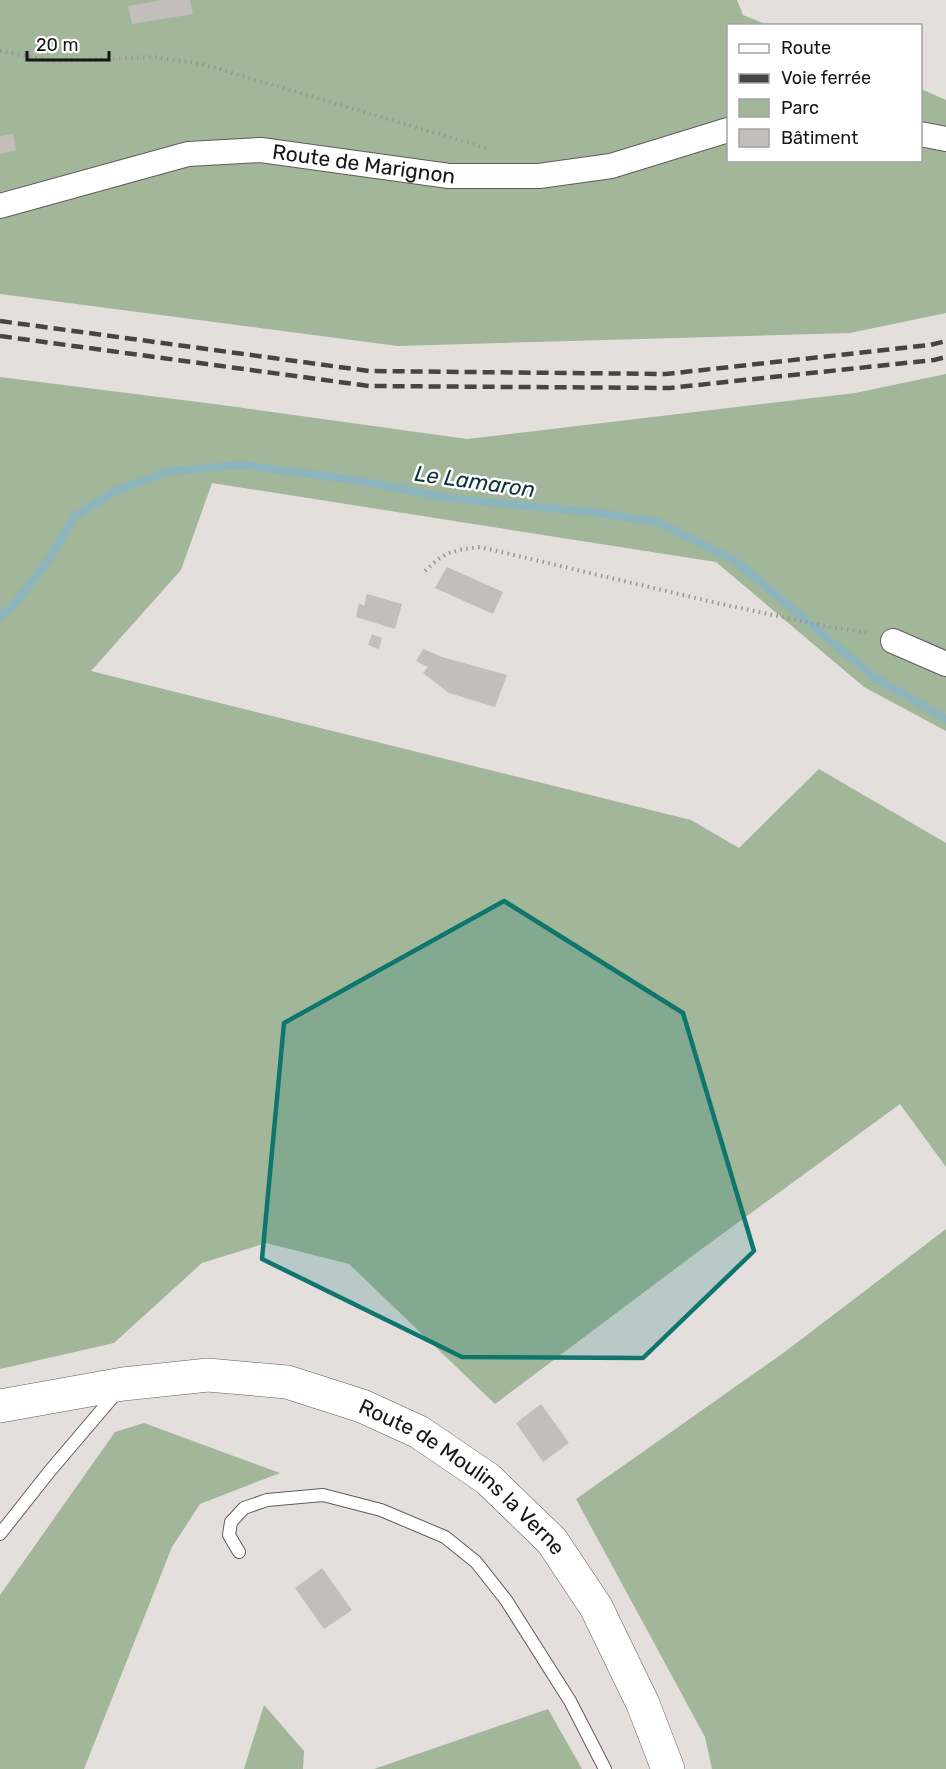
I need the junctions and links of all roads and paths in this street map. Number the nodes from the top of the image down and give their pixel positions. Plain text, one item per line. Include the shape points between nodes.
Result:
1 (0, 51) edge
2 (727, 131) edge
3 (922, 134) edge
4 (946, 139) edge
5 (500, 152) dead end
6 (0, 206) edge
7 (425, 571) dead end
8 (893, 641) joint
9 (946, 664) edge
10 (123, 1384) junction
11 (0, 1406) edge
12 (0, 1534) edge
13 (239, 1552) dead end
14 (605, 1769) edge
15 (668, 1769) edge

1 - 5 path via 53,61 154,57 202,64
2 - 6 street, Route de Marignon via 611,166 539,176 449,176 261,150 188,154
3 - 4 street
7 - 8 path via 438,557 452,550 480,547
8 - 9 street
10 - 11 main road, Route de Moulins la Verne
10 - 12 lane
10 - 15 main road, Route de Moulins la Verne via 208,1375 287,1382 362,1406 419,1432 488,1479 552,1541 596,1607 643,1704
13 - 14 lane via 229,1535 231,1522 244,1508 267,1500 323,1495 381,1510 445,1536 476,1562 506,1600 570,1701

